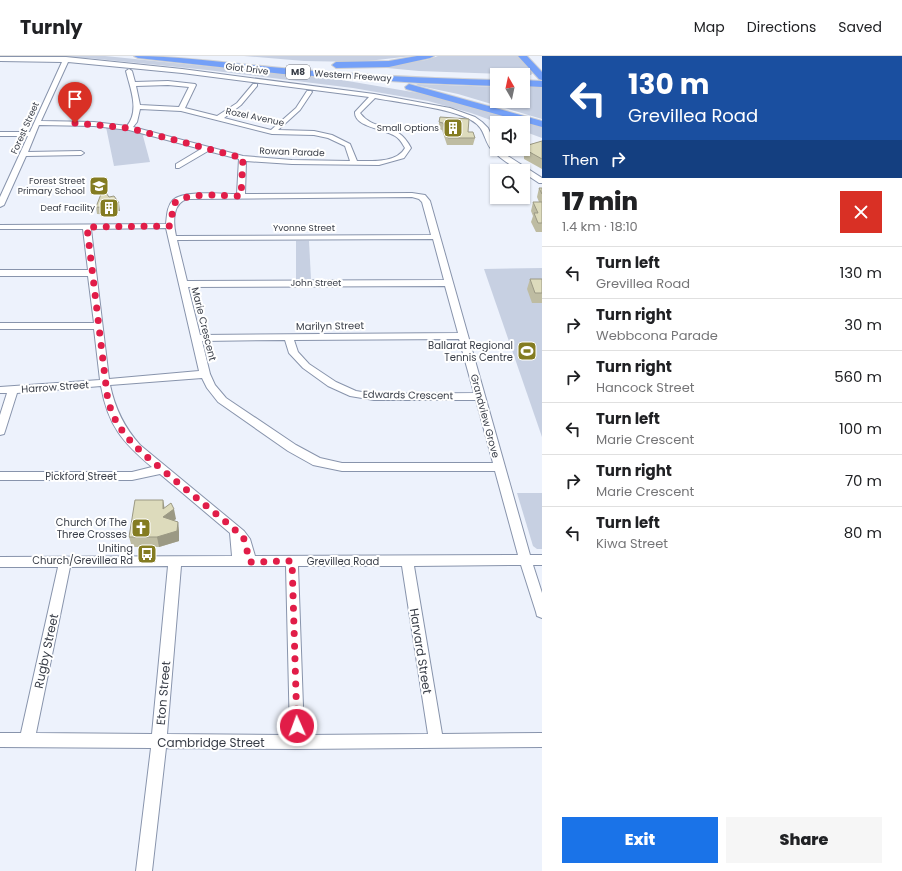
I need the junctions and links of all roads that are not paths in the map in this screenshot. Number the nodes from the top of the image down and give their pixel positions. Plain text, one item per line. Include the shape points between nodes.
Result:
1 (138, 56) edge
2 (207, 56) edge
3 (430, 56) edge
4 (522, 56) edge
5 (0, 59) edge
6 (66, 59) junction
7 (244, 60) junction
8 (327, 64) dead end
9 (282, 66) junction
10 (129, 71) dead end
11 (540, 75) edge
12 (490, 76) edge
13 (530, 76) edge
14 (196, 78) dead end
15 (490, 83) edge
16 (530, 83) edge
17 (132, 84) junction
18 (542, 84) edge
19 (194, 85) junction
20 (255, 85) dead end
21 (310, 92) dead end
22 (374, 96) junction
23 (138, 107) junction
24 (181, 109) junction
25 (219, 118) junction
26 (37, 124) junction
27 (542, 124) edge
28 (129, 128) junction
29 (272, 132) junction
30 (0, 134) edge
31 (32, 134) junction
32 (208, 148) junction
33 (81, 153) dead end
34 (23, 154) junction
35 (243, 158) junction
36 (354, 163) junction
37 (179, 166) dead end
38 (542, 181) edge
39 (241, 196) junction
40 (424, 196) joint
41 (0, 205) edge
42 (170, 226) junction
43 (0, 227) edge
44 (87, 227) junction
45 (436, 237) junction
46 (173, 238) junction
47 (0, 273) edge
48 (92, 273) junction
49 (448, 283) junction
50 (183, 284) junction
51 (0, 326) edge
52 (99, 326) junction
53 (463, 336) junction
54 (197, 338) junction
55 (289, 338) junction
56 (205, 374) junction
57 (105, 383) junction
58 (0, 390) edge
59 (13, 390) junction
60 (480, 396) junction
61 (0, 430) edge
62 (499, 466) junction
63 (162, 469) junction
64 (0, 476) edge
65 (525, 560) junction
66 (542, 560) edge
67 (292, 561) junction
68 (407, 561) junction
69 (0, 562) edge
70 (65, 562) junction
71 (175, 562) junction
72 (244, 562) junction
73 (542, 612) edge
74 (27, 739) junction
75 (0, 740) edge
76 (542, 740) edge
77 (159, 741) junction
78 (436, 741) junction
79 (297, 742) junction
80 (144, 871) edge

1 - 9 highway, Western Freeway / M8
2 - 7 highway, Western Freeway / M8
3 - 8 highway via 389,64
4 - 11 highway
5 - 6 street, Giot Drive
6 - 22 street, Giot Drive via 262,80
6 - 26 street, Forest Street
7 - 9 highway
7 - 12 highway, Western Freeway / M8 via 348,69
9 - 15 highway, Western Freeway / M8 via 412,80
9 - 27 highway via 433,93
10 - 17 street
11 - 13 highway
14 - 19 street
16 - 18 highway
17 - 19 street
17 - 23 street
19 - 24 street
20 - 25 street via 239,104
21 - 29 street via 298,109
22 - 36 street, Rowan Parade via 357,113 360,118 395,132 404,138 408,148 405,154 393,160
22 - 38 street, Giot Drive via 450,110 473,118 485,128 493,147 500,154
23 - 24 street, Rozel Avenue
23 - 28 street via 134,123
24 - 25 street, Rozel Avenue
25 - 29 street, Rozel Avenue
26 - 28 street, Rowan Parade via 94,124
26 - 31 street, Forest Street
28 - 32 street, Rowan Parade
29 - 36 street, Rozel Avenue via 330,136 348,145
30 - 31 street
31 - 34 street, Forest Street
32 - 35 street, Rowan Parade
32 - 37 street
33 - 34 street
34 - 41 street, Forest Street
35 - 36 street, Rowan Parade via 293,163
35 - 39 street
39 - 40 street, Marie Crescent
39 - 42 street, Marie Crescent via 180,198 174,204
40 - 45 street, Grandview Grove
42 - 44 street
42 - 46 street, Marie Crescent
43 - 44 street
44 - 48 street
45 - 46 street, Yvonne Street
45 - 49 street, Grandview Grove
46 - 50 street, Marie Crescent
47 - 48 street
48 - 52 street
49 - 50 street, John Street
49 - 53 street, Grandview Grove
50 - 54 street, Marie Crescent
51 - 52 street
52 - 57 street
53 - 55 street, Marilyn Street
53 - 60 street, Grandview Grove
54 - 55 street, Marilyn Street
54 - 56 street, Marie Crescent
55 - 60 street, Edwards Crescent via 292,349 303,363 332,384 354,394 374,397
56 - 57 street, Harrow Street
56 - 62 street, Marie Crescent via 222,400 307,458 325,465
57 - 59 street, Harrow Street
57 - 63 street via 110,408 118,426 136,448
58 - 59 street, Harrow Street
59 - 61 street
60 - 62 street, Grandview Grove
62 - 65 street, Grandview Grove
63 - 64 street, Pickford Street via 132,476
63 - 72 street via 233,528
65 - 66 street, Grevillea Road
65 - 68 street, Grevillea Road
65 - 73 street, Grandview Grove
67 - 68 street, Grevillea Road
67 - 72 street, Grevillea Road
67 - 79 street
68 - 78 street, Harvard Street
69 - 70 street, Grevillea Road
70 - 71 street, Grevillea Road
70 - 74 street, Rugby Street
71 - 72 street, Grevillea Road
71 - 77 street, Eton Street
74 - 75 street, Cambridge Street
74 - 77 street, Cambridge Street
76 - 78 street, Cambridge Street
77 - 79 street, Cambridge Street
77 - 80 street, Eton Street
78 - 79 street, Cambridge Street

